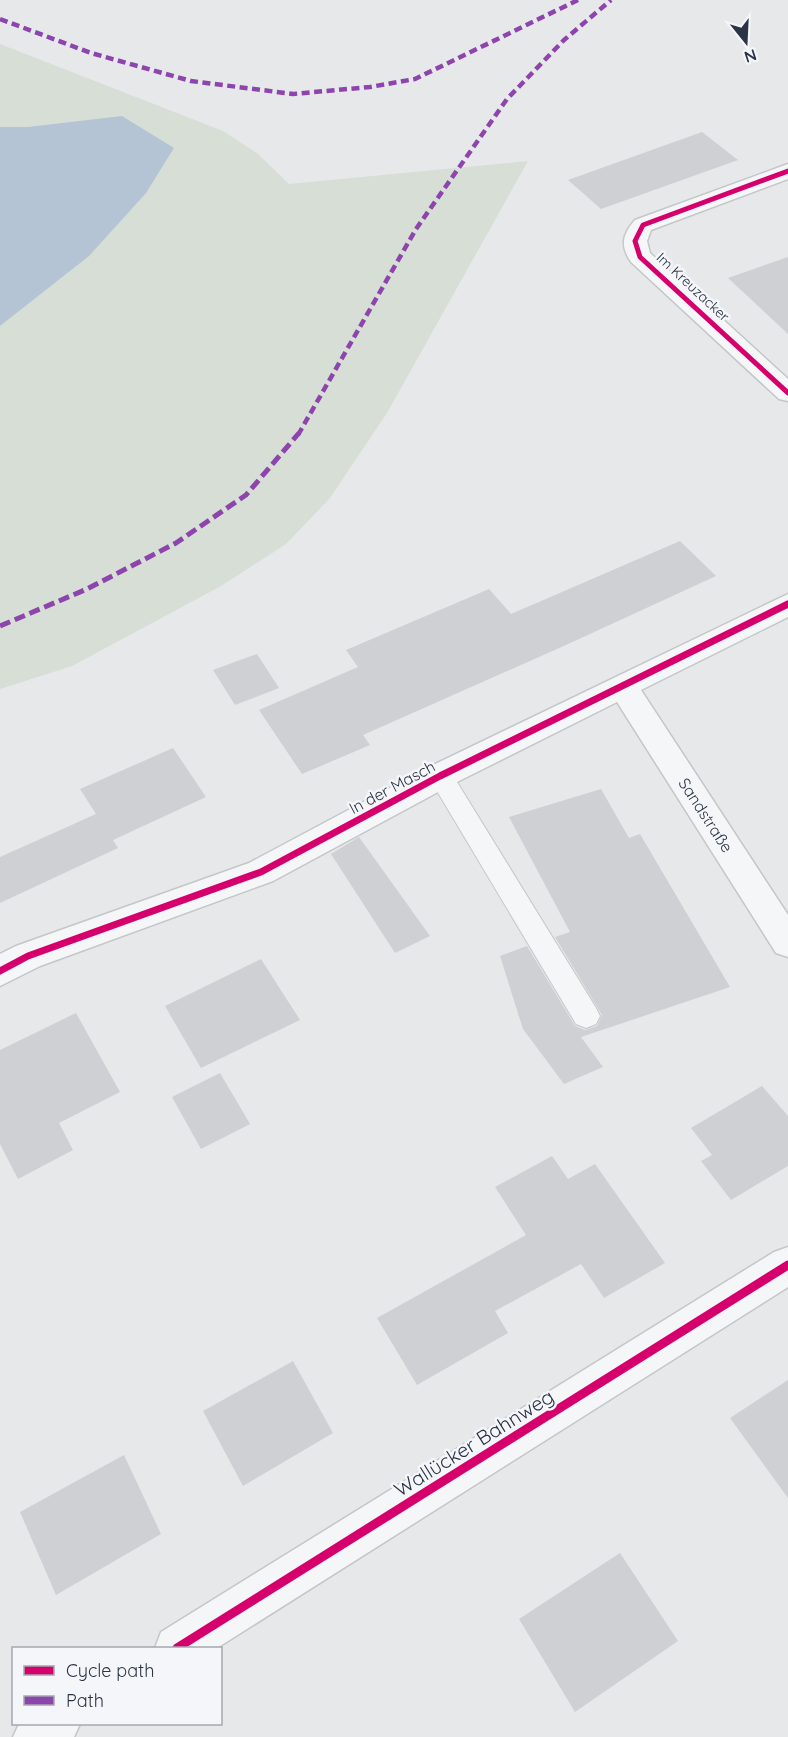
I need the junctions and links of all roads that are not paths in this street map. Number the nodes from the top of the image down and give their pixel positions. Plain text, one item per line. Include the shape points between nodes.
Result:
1 (788, 171) edge
2 (788, 393) edge
3 (788, 604) edge
4 (623, 687) junction
5 (440, 776) junction
6 (788, 943) edge
7 (0, 971) edge
8 (586, 1016) dead end
9 (788, 1265) edge
10 (179, 1647) edge
11 (55, 1725) edge
12 (36, 1737) edge

1 - 2 street, Im Kreuzacker via 643,225 634,237 640,257
3 - 4 street, In der Masch
4 - 5 street, In der Masch
4 - 6 street, Sandstraße
5 - 7 street, In der Masch via 261,872 28,956
5 - 8 lane
9 - 10 street, Wallücker Bahnweg
11 - 12 street

